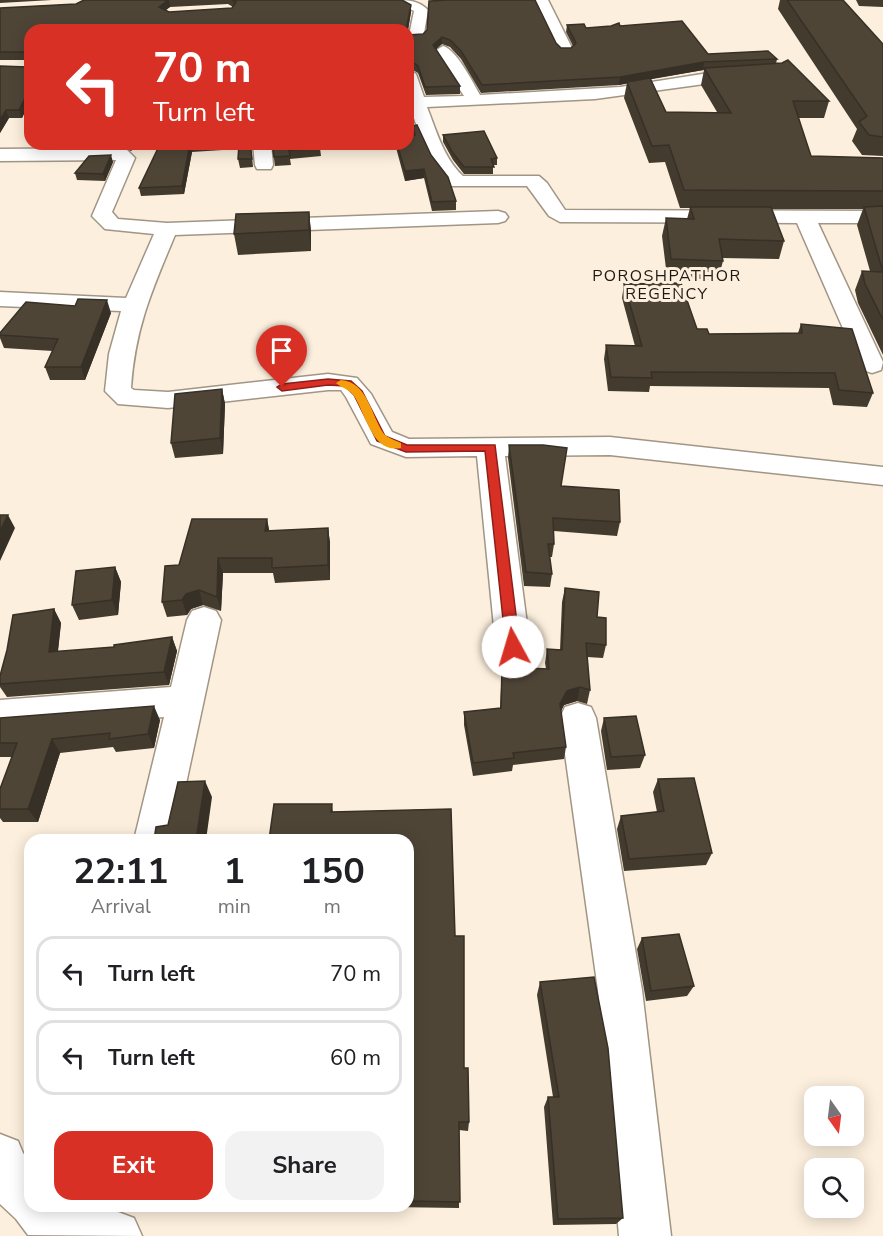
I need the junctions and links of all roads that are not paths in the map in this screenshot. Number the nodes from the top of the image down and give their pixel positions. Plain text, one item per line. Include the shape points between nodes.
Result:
1 (541, 0) edge
2 (406, 2) edge
3 (434, 2) edge
4 (414, 36) edge
5 (565, 50) edge
6 (443, 51) dead end
7 (768, 72) edge
8 (414, 91) edge
9 (475, 101) junction
10 (418, 102) junction
11 (263, 150) edge
12 (0, 155) edge
13 (264, 165) dead end
14 (804, 216) junction
15 (498, 217) dead end
16 (883, 217) edge
17 (167, 229) junction
18 (0, 299) edge
19 (134, 305) junction
20 (872, 365) dead end
21 (490, 447) junction
22 (883, 476) edge
23 (204, 620) dead end
24 (513, 647) dead end
25 (186, 701) junction
26 (0, 715) edge
27 (579, 718) dead end
28 (155, 834) edge
29 (0, 1160) edge
30 (24, 1186) edge
31 (59, 1212) edge
32 (116, 1236) edge
33 (645, 1236) edge

1 - 5 street
2 - 3 street
2 - 4 street via 421,10 418,36
6 - 9 street
7 - 9 street via 703,77 619,92
8 - 10 street
9 - 10 street
10 - 14 street via 436,151 453,179 458,183 532,180 539,184 560,216
11 - 13 street
12 - 17 street via 123,155 125,163 102,216 112,225
14 - 16 street
14 - 20 street
15 - 17 street
17 - 19 street
18 - 19 street
19 - 21 street via 121,354 118,391 127,398 168,400 348,383 381,438 393,444 406,448
21 - 22 street via 610,446
21 - 24 street
23 - 25 street
25 - 26 street
25 - 28 street
27 - 33 street via 620,990
29 - 30 street via 2,1168
31 - 32 street

